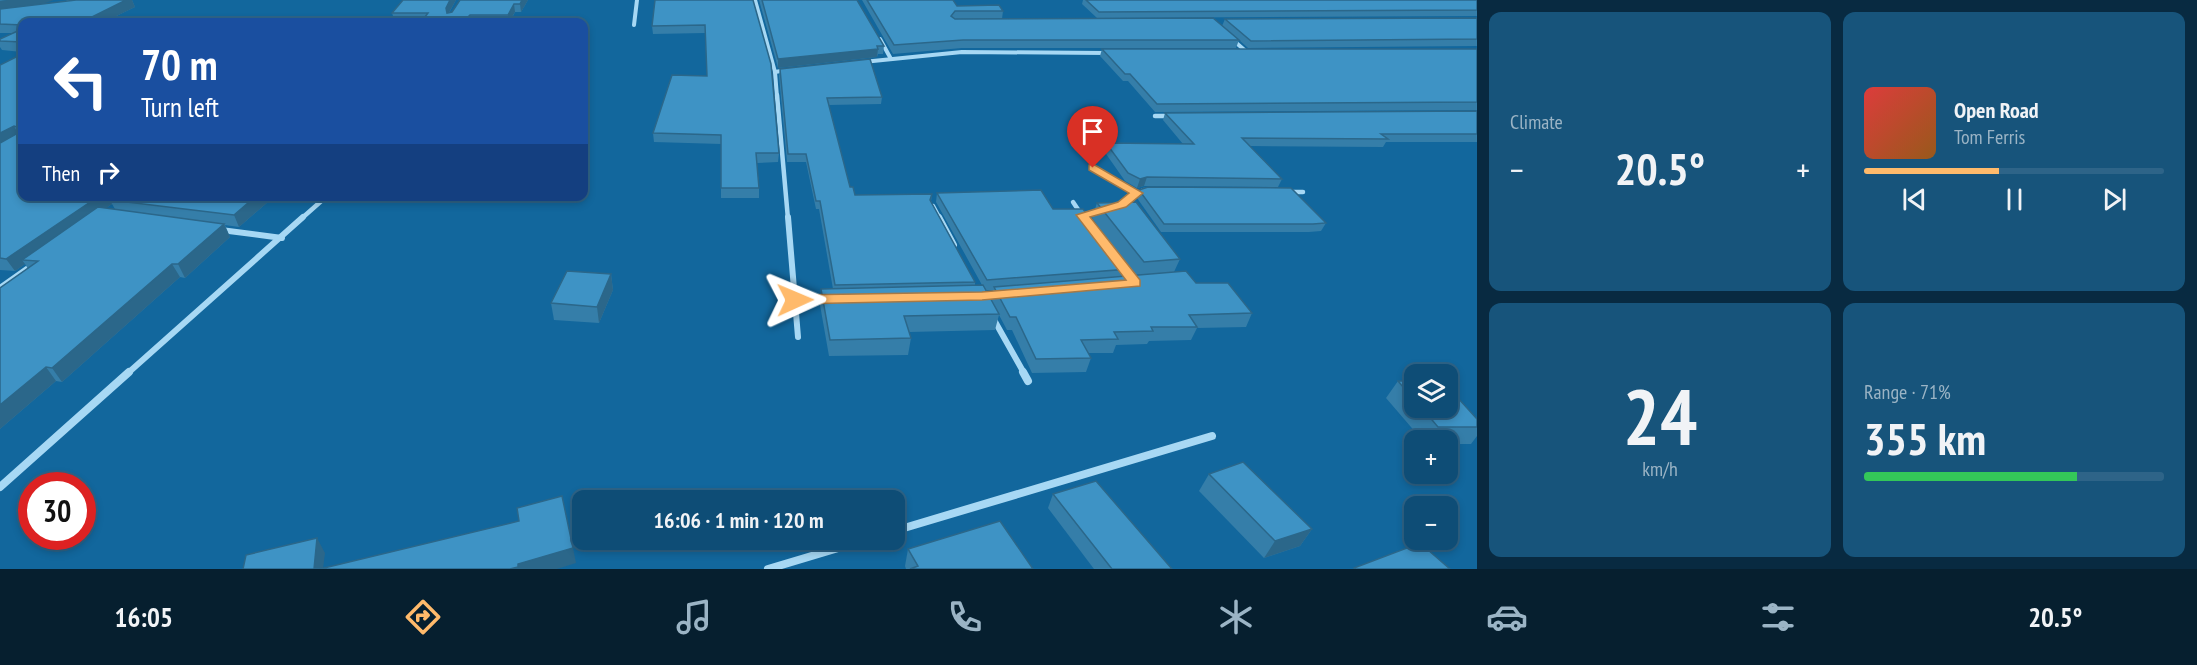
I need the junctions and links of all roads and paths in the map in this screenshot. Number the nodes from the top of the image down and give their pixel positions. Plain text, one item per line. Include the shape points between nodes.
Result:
1 (637, 0) edge
2 (755, 0) edge
3 (634, 25) dead end
4 (874, 29) edge
5 (1227, 34) edge
6 (1118, 53) edge
7 (1237, 54) edge
8 (1249, 54) junction
9 (1261, 54) edge
10 (891, 59) junction
11 (856, 63) edge
12 (798, 69) edge
13 (775, 72) junction
14 (1155, 116) dead end
15 (1179, 116) edge
16 (1093, 168) dead end
17 (1155, 190) edge
18 (1280, 192) edge
19 (1303, 192) dead end
20 (1137, 193) junction
21 (322, 201) edge
22 (1073, 202) dead end
23 (933, 206) edge
24 (1082, 215) junction
25 (1089, 224) edge
26 (211, 229) edge
27 (282, 238) junction
28 (960, 256) edge
29 (38, 261) edge
30 (0, 288) edge
31 (830, 299) edge
32 (795, 300) junction
33 (992, 315) edge
34 (798, 337) dead end
35 (1028, 381) dead end
36 (1212, 436) dead end
37 (0, 487) edge
38 (905, 528) edge
39 (832, 550) edge
40 (768, 569) edge

1 - 3 street
2 - 13 street
4 - 10 street
5 - 8 street
6 - 10 street via 962,52
7 - 8 street
8 - 9 street
10 - 11 street
12 - 13 street
13 - 32 street
14 - 15 street
16 - 20 street
17 - 20 street
18 - 19 street
20 - 24 street via 1122,204
21 - 27 street
22 - 24 street
23 - 28 street
24 - 25 street
26 - 27 street
27 - 37 street
29 - 30 street
31 - 32 street
32 - 34 street
33 - 35 street
36 - 38 street
39 - 40 street

